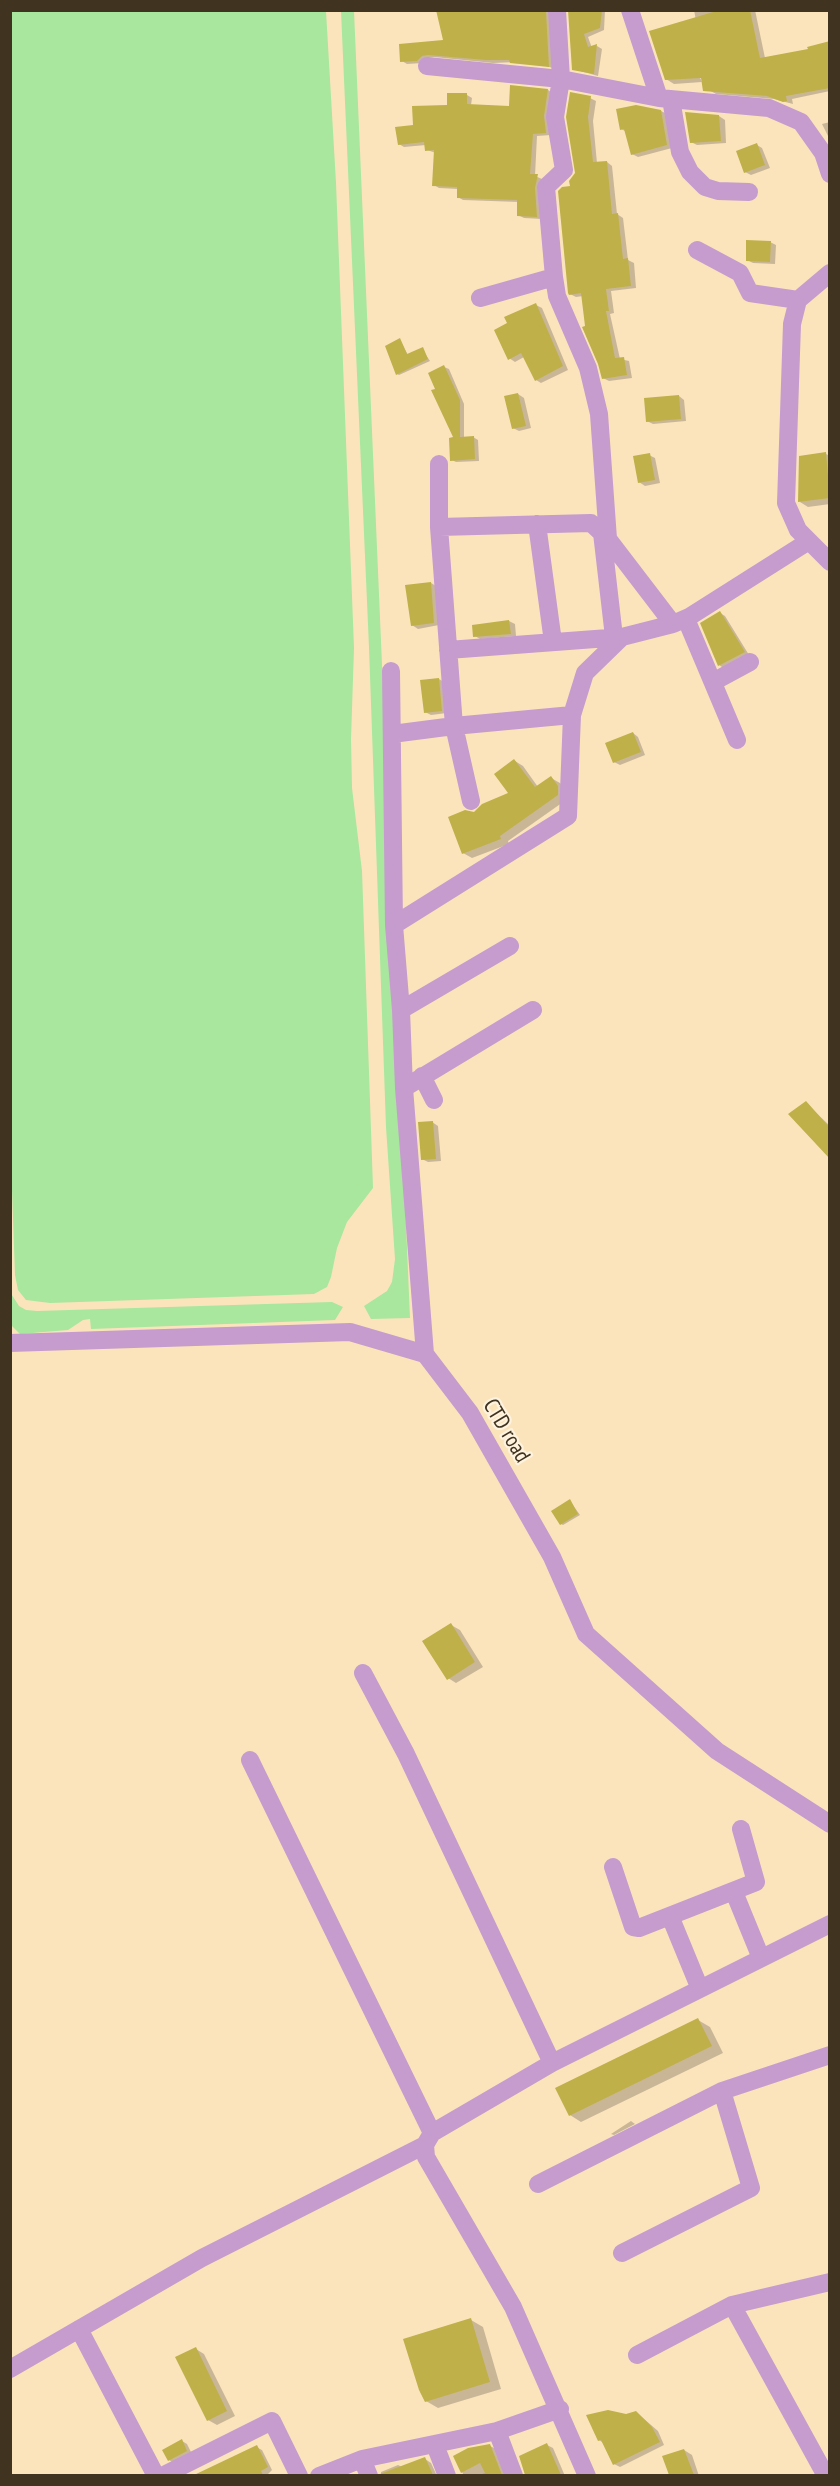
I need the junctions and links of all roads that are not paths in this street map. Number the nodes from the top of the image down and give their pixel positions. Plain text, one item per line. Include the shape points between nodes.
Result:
1 (557, 10) edge
2 (630, 10) edge
3 (427, 66) dead end
4 (561, 79) junction
5 (665, 98) junction
6 (830, 174) edge
7 (749, 192) dead end
8 (697, 250) dead end
9 (830, 273) edge
10 (554, 277) junction
11 (480, 298) dead end
12 (798, 300) junction
13 (439, 464) dead end
14 (537, 524) junction
15 (439, 527) junction
16 (605, 536) junction
17 (810, 542) junction
18 (830, 562) edge
19 (680, 622) junction
20 (618, 637) junction
21 (553, 642) junction
22 (448, 650) junction
23 (750, 662) dead end
24 (391, 671) dead end
25 (712, 682) junction
26 (572, 715) junction
27 (454, 726) junction
28 (392, 735) junction
29 (737, 740) dead end
30 (471, 801) dead end
31 (394, 925) junction
32 (510, 946) dead end
33 (401, 1010) junction
34 (533, 1010) dead end
35 (422, 1076) junction
36 (404, 1088) junction
37 (434, 1100) dead end
38 (10, 1343) edge
39 (425, 1354) junction
40 (363, 1672) dead end
41 (250, 1760) dead end
42 (830, 1824) edge
43 (741, 1829) dead end
44 (613, 1867) dead end
45 (734, 1892) junction
46 (670, 1916) junction
47 (830, 1924) edge
48 (761, 1958) junction
49 (700, 1989) junction
50 (828, 2058) edge
51 (552, 2062) junction
52 (722, 2091) junction
53 (428, 2139) junction
54 (538, 2184) dead end
55 (622, 2253) dead end
56 (830, 2282) edge
57 (732, 2304) junction
58 (79, 2329) junction
59 (637, 2355) dead end
60 (10, 2368) edge
61 (560, 2409) junction
62 (497, 2431) junction
63 (435, 2445) junction
64 (362, 2458) junction
65 (156, 2475) edge
66 (162, 2475) edge
67 (299, 2475) edge
68 (319, 2475) edge
69 (369, 2475) edge
70 (447, 2475) edge
71 (514, 2475) edge
72 (587, 2475) edge
73 (826, 2475) edge

1 - 4 street
2 - 5 street
3 - 4 street
4 - 5 street
4 - 10 street via 555,117 564,170 546,187
5 - 6 street via 769,108 801,122 823,153
5 - 7 street via 680,152 690,172 705,187
8 - 12 street via 740,273 750,293
9 - 12 street
10 - 11 street
10 - 16 street via 557,296 588,368 600,414
12 - 17 street via 792,324 786,503 798,530
13 - 15 street
14 - 15 street
14 - 16 street via 591,523
14 - 21 street
15 - 22 street
16 - 19 street
16 - 20 street
17 - 18 street
17 - 19 street
19 - 20 street
19 - 25 street
20 - 21 street
20 - 26 street via 585,673
21 - 22 street
22 - 27 street
23 - 25 street
24 - 28 street
25 - 29 street
26 - 27 street
26 - 31 street via 568,816
27 - 28 street
27 - 30 street
28 - 31 street
31 - 33 street
32 - 33 street
33 - 36 street
34 - 35 street
35 - 36 street
35 - 37 street
36 - 39 street
38 - 39 street via 350,1332
39 - 42 street, CTD road via 470,1413 552,1557 586,1634 717,1751
40 - 51 street
41 - 53 street
43 - 45 street via 756,1878 753,1885
44 - 46 street via 633,1927
45 - 46 street
45 - 48 street
46 - 49 street
47 - 48 street
48 - 49 street
49 - 51 street
50 - 52 street
51 - 53 street
52 - 54 street
52 - 55 street via 751,2188
53 - 58 street via 202,2258
53 - 61 street via 426,2157 513,2307
56 - 57 street
57 - 59 street
57 - 73 street
58 - 60 street
58 - 65 street
61 - 62 street
61 - 72 street
62 - 63 street
62 - 71 street
63 - 64 street
63 - 70 street
64 - 68 street
64 - 69 street
66 - 67 street via 272,2421

